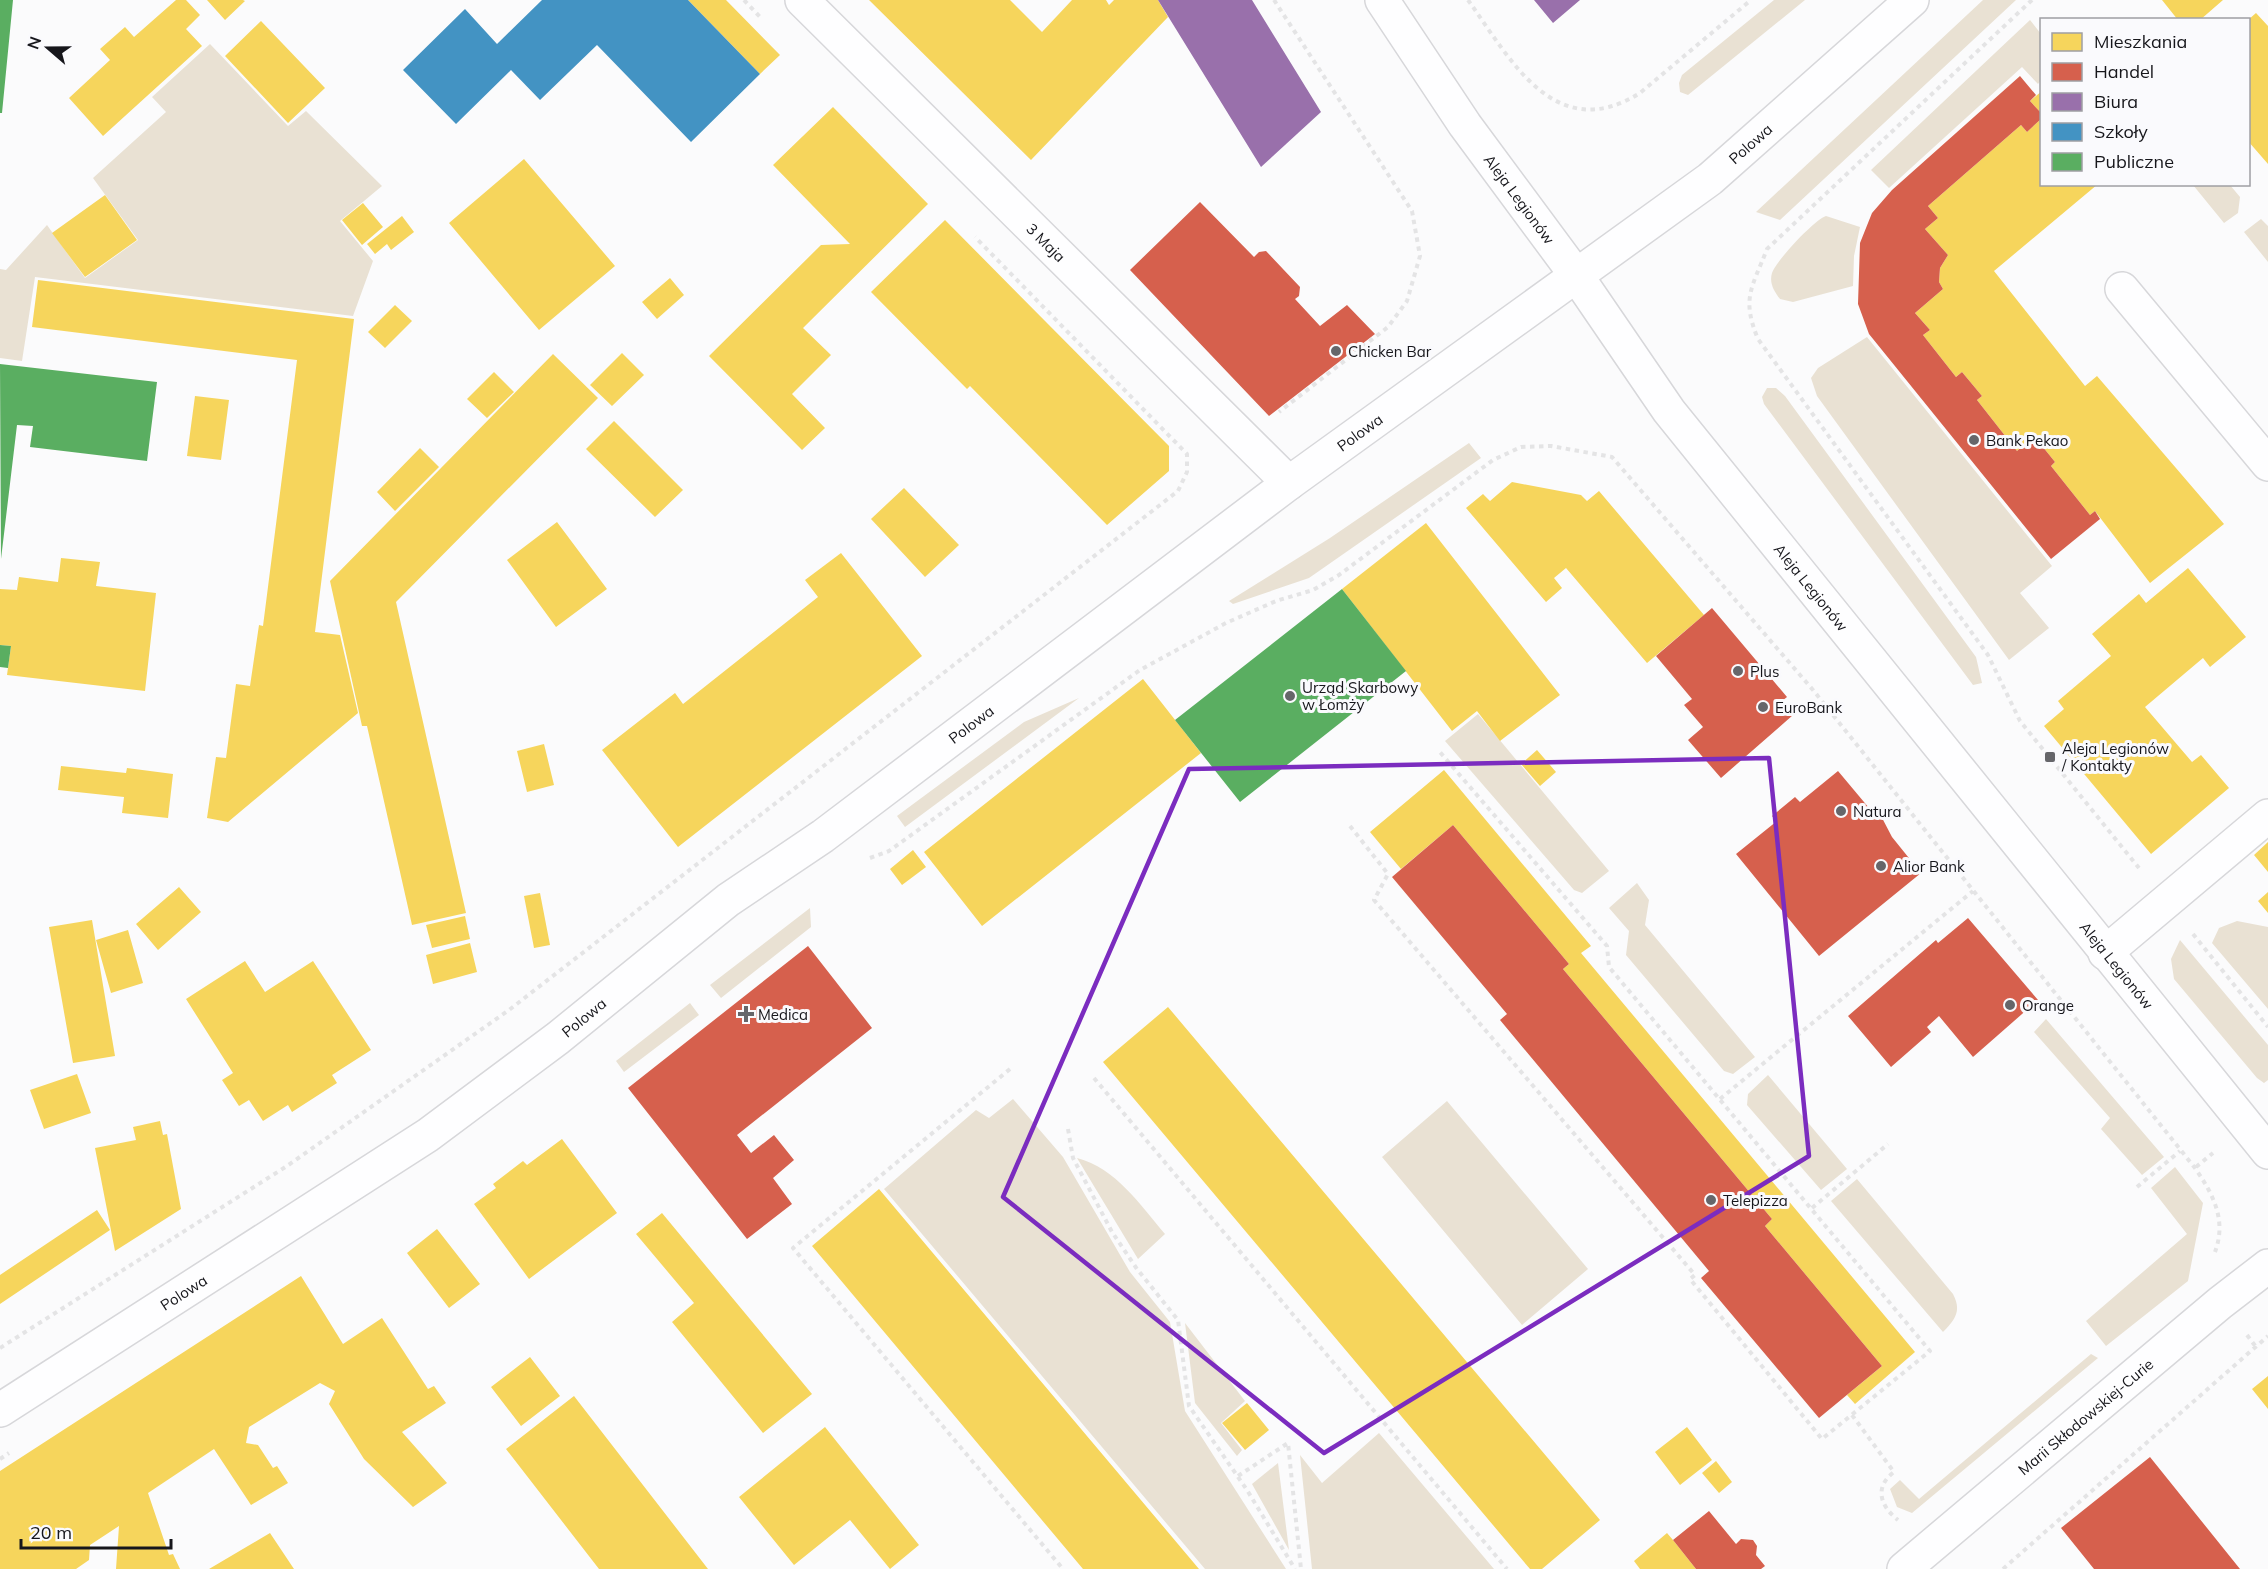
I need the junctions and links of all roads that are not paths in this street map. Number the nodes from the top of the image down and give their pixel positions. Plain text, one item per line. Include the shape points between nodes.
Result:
1 (802, 0) edge
2 (1382, 0) edge
3 (1912, 0) edge
4 (1576, 275) junction
5 (2121, 289) dead end
6 (2268, 464) edge
7 (1289, 483) junction
8 (2268, 816) edge
9 (2106, 953) junction
10 (2268, 1152) edge
11 (2268, 1266) edge
12 (0, 1410) edge
13 (1904, 1569) edge

1 - 7 street, 3 Maja
2 - 4 street, Aleja Legionów via 1466,125
3 - 4 street, Polowa via 1710,179
4 - 7 street, Polowa
4 - 9 street, Aleja Legionów via 1669,411
5 - 6 street
7 - 12 street, Polowa via 823,836 728,900 558,1038 428,1135
8 - 9 street
9 - 10 street, Aleja Legionów
11 - 13 street, Marii Skłodowskiej-Curie

